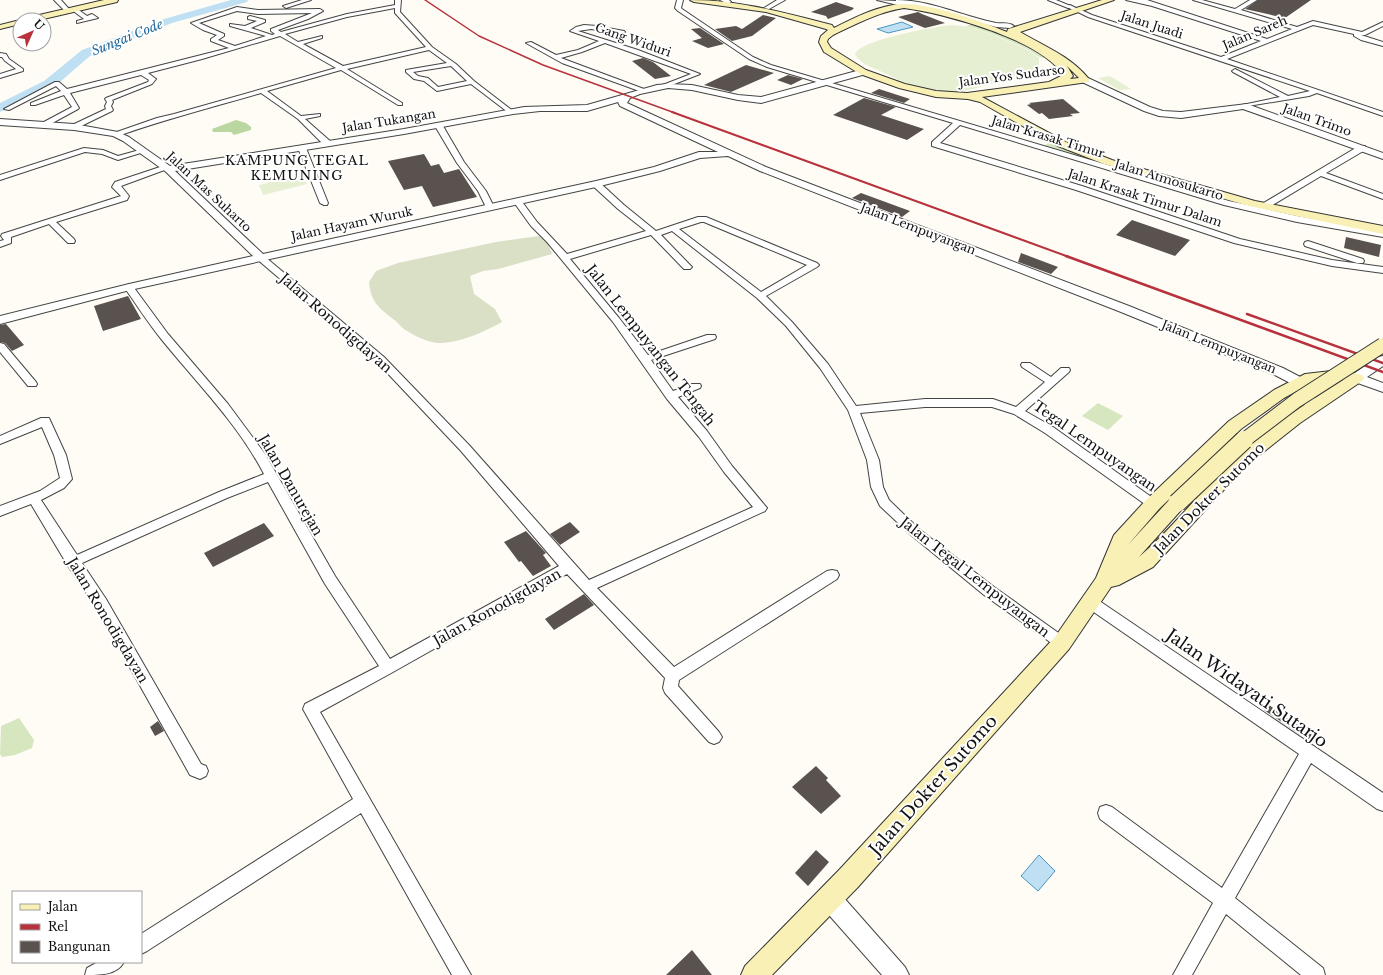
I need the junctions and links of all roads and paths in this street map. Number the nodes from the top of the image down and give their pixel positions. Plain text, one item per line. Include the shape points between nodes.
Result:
1 (57, 0) edge
2 (114, 0) edge
3 (308, 0) edge
4 (680, 0) edge
5 (694, 0) edge
6 (716, 0) edge
7 (772, 0) edge
8 (782, 0) edge
9 (880, 0) edge
10 (899, 0) edge
11 (1050, 0) edge
12 (1094, 0) edge
13 (1110, 0) edge
14 (1129, 0) edge
15 (1143, 0) edge
16 (1196, 0) edge
17 (1254, 0) edge
18 (725, 1) edge
19 (397, 3) edge
20 (1154, 5) junction
21 (913, 6) junction
22 (764, 7) junction
23 (237, 9) junction
24 (1074, 9) junction
25 (71, 10) junction
26 (1236, 11) junction
27 (52, 15) edge
28 (961, 16) junction
29 (250, 18) dead end
30 (79, 22) dead end
31 (852, 22) junction
32 (12, 24) edge
33 (1383, 24) edge
34 (232, 25) dead end
35 (0, 27) edge
36 (1294, 27) junction
37 (245, 28) junction
38 (1014, 30) junction
39 (622, 32) dead end
40 (1358, 33) junction
41 (830, 34) junction
42 (277, 36) junction
43 (320, 37) dead end
44 (605, 41) junction
45 (1267, 41) junction
46 (528, 43) dead end
47 (297, 44) junction
48 (1383, 44) edge
49 (235, 48) junction
50 (430, 48) junction
51 (0, 56) edge
52 (556, 57) junction
53 (1220, 60) junction
54 (452, 64) junction
55 (342, 68) junction
56 (863, 72) junction
57 (143, 73) junction
58 (0, 76) edge
59 (1085, 80) junction
60 (472, 82) junction
61 (824, 82) junction
62 (1052, 84) junction
63 (662, 87) junction
64 (263, 90) junction
65 (642, 90) junction
66 (1004, 90) junction
67 (1314, 90) junction
68 (66, 92) junction
69 (967, 96) junction
70 (625, 98) junction
71 (1287, 98) junction
72 (614, 103) junction
73 (33, 104) dead end
74 (400, 104) dead end
75 (1244, 106) junction
76 (7, 108) dead end
77 (511, 112) junction
78 (1383, 114) edge
79 (318, 115) dead end
80 (300, 118) junction
81 (0, 122) edge
82 (958, 123) junction
83 (45, 125) junction
84 (439, 126) junction
85 (72, 127) junction
86 (1035, 128) junction
87 (115, 134) junction
88 (327, 144) junction
89 (701, 147) junction
90 (302, 148) junction
91 (1362, 148) junction
92 (143, 151) junction
93 (731, 154) junction
94 (1383, 156) edge
95 (1108, 162) junction
96 (167, 169) junction
97 (1320, 173) junction
98 (0, 178) edge
99 (596, 184) junction
100 (1383, 197) edge
101 (517, 201) junction
102 (324, 203) dead end
103 (490, 207) junction
104 (1265, 207) junction
105 (50, 221) junction
106 (1383, 225) edge
107 (673, 228) junction
108 (1383, 230) edge
109 (653, 233) junction
110 (1383, 234) edge
111 (71, 241) dead end
112 (0, 244) edge
113 (1308, 244) dead end
114 (260, 258) junction
115 (564, 258) junction
116 (687, 267) dead end
117 (1383, 269) edge
118 (129, 287) junction
119 (760, 296) junction
120 (0, 320) edge
121 (711, 337) dead end
122 (1383, 345) edge
123 (0, 346) edge
124 (645, 359) junction
125 (1383, 360) edge
126 (1026, 365) dead end
127 (1065, 370) dead end
128 (1357, 378) junction
129 (1052, 382) junction
130 (1299, 382) junction
131 (32, 384) dead end
132 (696, 386) dead end
133 (1383, 388) edge
134 (671, 396) junction
135 (1312, 406) junction
136 (1260, 408) junction
137 (853, 410) junction
138 (1018, 411) junction
139 (1289, 423) junction
140 (0, 440) edge
141 (271, 476) junction
142 (33, 498) junction
143 (1153, 504) junction
144 (0, 511) edge
145 (73, 562) junction
146 (568, 567) junction
147 (832, 575) dead end
148 (588, 586) junction
149 (1096, 594) junction
150 (1062, 643) junction
151 (388, 668) junction
152 (673, 676) junction
153 (714, 737) dead end
154 (1308, 753) junction
155 (200, 771) dead end
156 (363, 802) junction
157 (1383, 804) edge
158 (1106, 813) dead end
159 (829, 898) junction
160 (1223, 900) junction
161 (142, 944) edge
162 (113, 963) edge
163 (94, 975) edge
164 (462, 975) edge
165 (754, 975) edge
166 (897, 975) edge
167 (1182, 975) edge
168 (1316, 975) edge

1 - 25 street
2 - 25 main road
3 - 23 street via 281,6
4 - 61 street, Jalan Krasak Timur via 679,9 751,58
5 - 41 main road via 789,15 826,26 832,30
6 - 18 main road
7 - 22 street
8 - 22 street
9 - 21 street
10 - 28 street
11 - 24 street, Jalan Juadi
12 - 24 main road
13 - 24 main road
14 - 20 street
15 - 20 street
16 - 26 street
17 - 26 street
18 - 22 main road
19 - 42 street
19 - 50 street via 397,12
20 - 45 street
21 - 28 main road, Jalan Yos Sudarso
21 - 31 main road, Jalan Yos Sudarso via 883,10
22 - 31 main road via 836,25
23 - 42 street via 258,12 320,10 302,20 273,30
23 - 49 street via 194,24 222,35 213,40
24 - 38 main road
24 - 53 street, Jalan Juadi
25 - 27 main road
25 - 30 street via 86,18 95,18
26 - 36 street
28 - 38 street
28 - 38 main road, Jalan Yos Sudarso via 988,27
29 - 37 street via 263,22
31 - 41 main road, Jalan Yos Sudarso
32 - 35 main road
33 - 40 street via 1366,33
34 - 37 street
36 - 40 street, Jalan Sareh via 1313,23
36 - 45 street, Jalan Sareh
37 - 42 street
38 - 59 main road, Jalan Yos Sudarso via 1056,53
38 - 62 main road, Jalan Yos Sudarso via 1066,70 1066,79
39 - 44 street, Gang Widuri via 588,26 573,31
40 - 48 street via 1358,37
41 - 56 main road, Jalan Yos Sudarso via 823,40 825,47
42 - 47 street
42 - 49 street
43 - 47 street
44 - 52 street
44 - 63 street, Gang Widuri via 697,74
45 - 53 street, Jalan Sareh
46 - 52 street
47 - 55 street
49 - 57 street
50 - 54 street
50 - 55 street
51 - 58 street via 4,55 21,70
52 - 65 street
53 - 67 street, Jalan Juadi
53 - 71 street, Jalan Juadi via 1227,67
54 - 60 street
54 - 60 street via 408,71 416,78 426,78 438,89
55 - 64 street
55 - 74 street
56 - 61 street
56 - 69 main road, Jalan Yos Sudarso via 919,91
57 - 68 street
57 - 85 street via 153,79 150,83 108,98 110,110
59 - 62 main road, Jalan Yos Sudarso
59 - 75 street via 1162,114 1181,115
60 - 77 street
61 - 63 street via 761,100 684,87
61 - 82 street, Jalan Krasak Timur
62 - 66 main road, Jalan Yos Sudarso
63 - 65 street
64 - 80 street
64 - 87 street
65 - 70 street
66 - 69 main road, Jalan Yos Sudarso
66 - 86 main road, Jalan Atmosukarto via 995,96 996,100
67 - 71 street via 1309,94
67 - 78 street, Jalan Juadi
68 - 73 street
68 - 76 street via 57,83
68 - 83 street via 76,108
69 - 86 main road, Jalan Atmosukarto via 983,100
70 - 72 street
70 - 89 street, Jalan Lempuyangan via 622,102 624,104
71 - 75 street
72 - 77 street, Jalan Tukangan via 577,109
72 - 89 street, Jalan Lempuyangan
75 - 91 street, Jalan Trimo
77 - 84 street, Jalan Tukangan
79 - 80 street
80 - 88 street
81 - 83 street, Jalan Mas Suharto
82 - 95 street, Jalan Krasak Timur
82 - 117 street, Jalan Krasak Timur Dalam via 935,144 1079,188 1237,241 1332,262
83 - 85 street, Jalan Mas Suharto
84 - 88 street, Jalan Tukangan
84 - 103 street
85 - 87 street, Jalan Mas Suharto
86 - 95 main road, Jalan Atmosukarto
87 - 92 street, Jalan Mas Suharto
88 - 90 street, Jalan Tukangan
89 - 93 street
89 - 93 street, Jalan Lempuyangan
89 - 99 street, Jalan Hayam Wuruk via 657,170
90 - 96 street, Jalan Tukangan
90 - 102 street
91 - 94 street, Jalan Trimo
91 - 97 street
92 - 96 street, Jalan Mas Suharto
92 - 98 street via 118,158 103,152 84,150
93 - 130 street, Jalan Lempuyangan via 763,169 1208,342
95 - 104 main road, Jalan Atmosukarto
96 - 105 street via 119,184 116,187 124,198
96 - 114 street, Jalan Mas Suharto
97 - 100 street
97 - 104 street
99 - 101 street, Jalan Hayam Wuruk
99 - 109 street
101 - 103 street, Jalan Hayam Wuruk
101 - 115 street, Jalan Lempuyangan Tengah
103 - 114 street, Jalan Hayam Wuruk
104 - 106 main road, Jalan Atmosukarto
104 - 108 main road, Jalan Atmosukarto
104 - 110 street via 1297,219
105 - 111 street
105 - 112 street via 5,236 8,241
107 - 109 street
107 - 119 street, Jalan Tegal Lempuyangan
107 - 119 street via 701,219 706,220 814,265
109 - 115 street
109 - 116 street
113 - 117 street
114 - 118 street, Jalan Hayam Wuruk
114 - 146 street, Jalan Ronodigdayan via 380,359 465,448
115 - 124 street, Jalan Lempuyangan Tengah
118 - 120 street, Jalan Hayam Wuruk
118 - 141 street, Jalan Danurejan via 164,336 224,407 261,457
119 - 137 street, Jalan Tegal Lempuyangan via 789,324 824,366
121 - 124 street
122 - 149 main road, Jalan Dokter Sutomo, bridge via 1297,400 1246,438 1177,503
123 - 131 street
124 - 134 street, Jalan Lempuyangan Tengah
125 - 128 street
126 - 129 street
127 - 129 street
128 - 130 main road, Jalan Dokter Sutomo via 1340,375 1310,377
128 - 133 street
128 - 135 main road, Jalan Dokter Sutomo
129 - 138 street
130 - 135 street
130 - 136 main road, Jalan Dokter Sutomo
132 - 134 street
134 - 148 street, Jalan Lempuyangan Tengah via 690,416 728,469 761,508
135 - 139 main road, Jalan Dokter Sutomo
136 - 139 street via 1271,409 1284,416
136 - 143 main road, Jalan Dokter Sutomo via 1235,425
137 - 138 street, Tegal Lempuyangan via 925,403 993,403
137 - 150 street, Jalan Tegal Lempuyangan via 872,460 877,487 884,503 915,532 989,591
138 - 143 street, Tegal Lempuyangan
139 - 149 main road, Jalan Dokter Sutomo via 1237,466 1146,562
140 - 142 street via 46,421 66,478
141 - 145 street
141 - 151 street, Jalan Danurejan via 330,580
142 - 144 street
142 - 145 street, Jalan Ronodigdayan
143 - 149 main road, Jalan Dokter Sutomo via 1120,540
145 - 155 street, Jalan Ronodigdayan via 101,603 196,770
146 - 148 street
146 - 151 street, Jalan Ronodigdayan
147 - 152 street
148 - 152 street
149 - 150 main road, Jalan Dokter Sutomo
149 - 154 street, Jalan Widayati Sutarjo
150 - 159 main road, Jalan Dokter Sutomo
151 - 156 street, Jalan Ronodigdayan via 310,709
152 - 153 street via 670,688
154 - 157 street, Jalan Widayati Sutarjo
154 - 160 street
156 - 161 street
156 - 164 street, Jalan Ronodigdayan
158 - 160 street
159 - 165 main road, Jalan Dokter Sutomo
159 - 166 street
160 - 167 street
160 - 168 street
162 - 163 street

